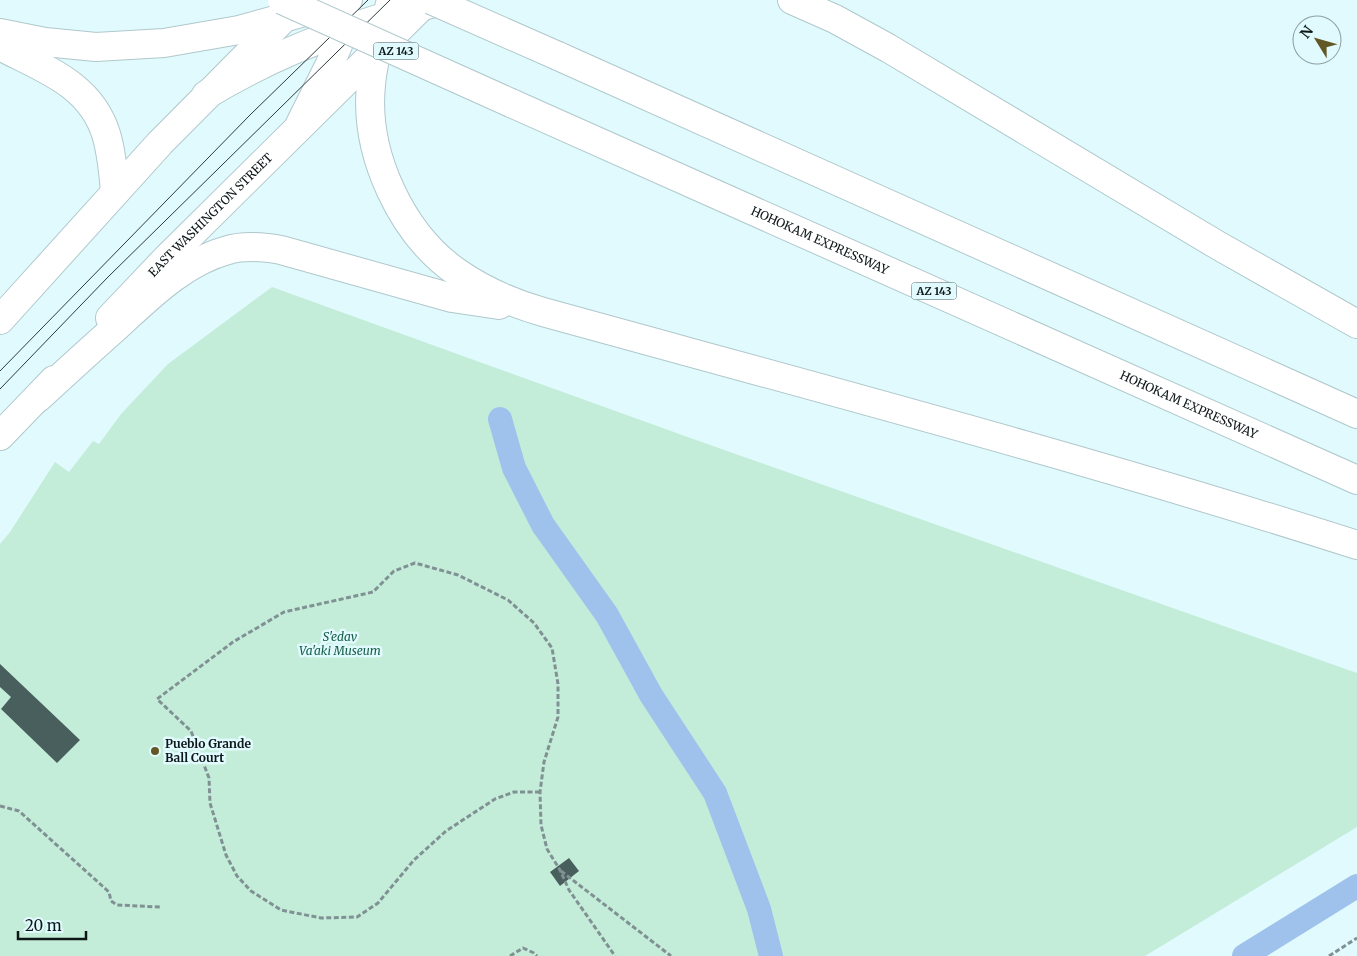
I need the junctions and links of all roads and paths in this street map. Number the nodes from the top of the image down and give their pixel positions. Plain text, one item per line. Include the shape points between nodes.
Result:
1 (348, 0) edge
2 (356, 0) edge
3 (792, 0) edge
4 (810, 0) edge
5 (432, 2) edge
6 (290, 5) edge
7 (389, 8) edge
8 (835, 19) junction
9 (344, 30) junction
10 (0, 33) edge
11 (0, 46) edge
12 (378, 50) junction
13 (206, 95) junction
14 (298, 128) junction
15 (115, 191) junction
16 (543, 312) junction
17 (0, 320) edge
18 (1357, 324) edge
19 (38, 398) junction
20 (1357, 414) edge
21 (0, 436) edge
22 (1357, 480) edge
23 (1357, 545) edge
24 (540, 792) junction
25 (0, 806) edge
26 (560, 870) junction
27 (160, 907) dead end
28 (1357, 938) edge
29 (510, 956) edge
30 (537, 956) edge
31 (615, 956) edge
32 (671, 956) edge
33 (1329, 956) edge

1 - 6 main road
2 - 9 main road
3 - 8 main road
4 - 8 main road
5 - 7 main road
5 - 12 main road, EAST WASHINGTON STREET
5 - 20 main road, bridge
6 - 10 main road via 239,30 164,44 96,46 45,42
6 - 13 main road
6 - 22 main road, HOHOKAM EXPRESSWAY / AZ 143, bridge
7 - 9 main road
7 - 12 main road
8 - 18 main road
9 - 13 main road via 249,71
9 - 14 main road
11 - 15 main road via 61,77 91,103 106,134
12 - 14 main road, EAST WASHINGTON STREET
12 - 16 main road via 370,86 372,123 386,181 405,217 428,246 456,272 491,293
13 - 15 main road
14 - 19 main road, EAST WASHINGTON STREET via 136,291
15 - 17 main road
16 - 19 main road via 452,298 281,250 229,250 182,271 165,283
16 - 23 main road via 1079,460
19 - 21 main road, EAST WASHINGTON STREET
24 - 24 path via 514,792 494,799 446,831 414,860 378,904 357,917 321,918 281,910 251,891 237,876 226,855 210,803 210,778 192,731 157,699 233,642 284,612 373,592 394,570 415,563 458,575 508,600 534,623 552,648 558,684 558,717 544,762
24 - 26 path via 541,825 547,850
25 - 27 path via 19,811 109,892 111,901 117,905
26 - 31 path via 569,890
26 - 32 path
28 - 33 path
29 - 30 path via 523,948

